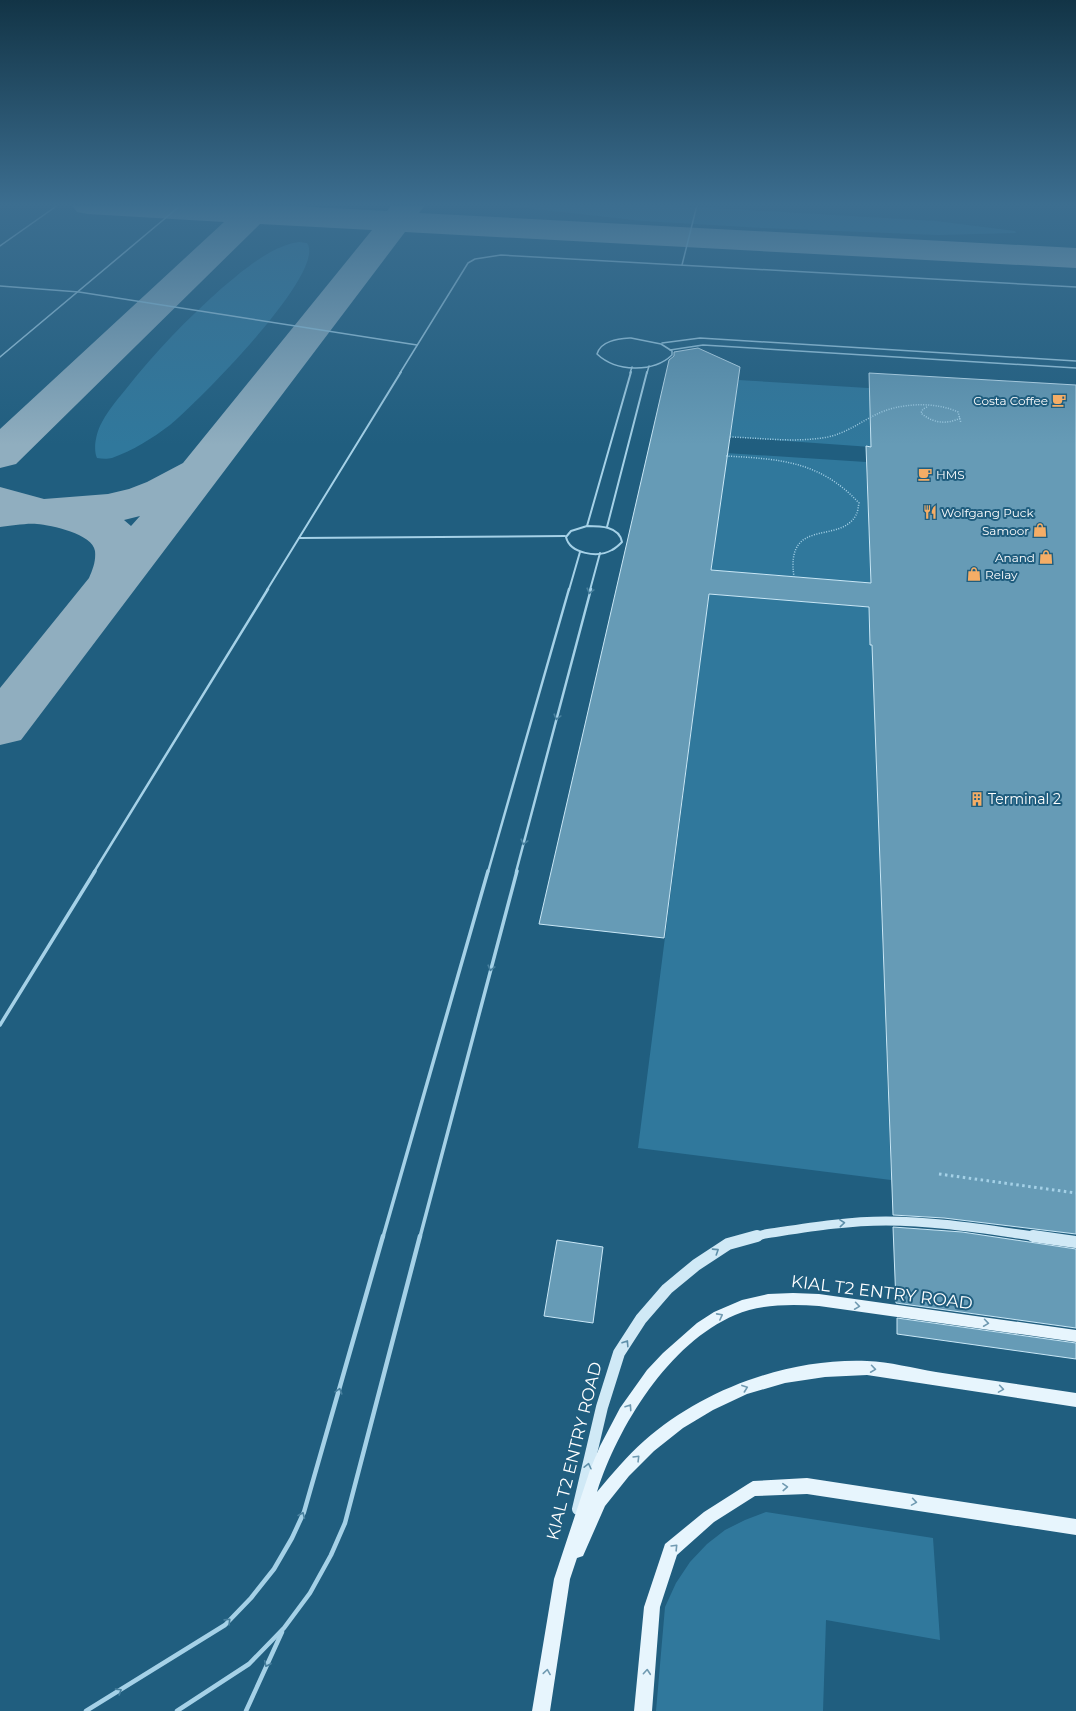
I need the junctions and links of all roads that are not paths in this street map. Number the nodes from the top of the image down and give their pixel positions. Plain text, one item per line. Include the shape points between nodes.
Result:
1 (86, 285) edge
2 (454, 285) edge
3 (1037, 285) edge
4 (0, 286) edge
5 (1076, 287) edge
6 (78, 292) junction
7 (662, 343) junction
8 (417, 345) junction
9 (670, 350) junction
10 (0, 357) edge
11 (1076, 361) edge
12 (649, 366) junction
13 (632, 367) junction
14 (1076, 368) edge
15 (587, 526) junction
16 (607, 527) junction
17 (565, 536) junction
18 (299, 538) junction
19 (580, 552) junction
20 (600, 553) junction
21 (0, 1025) edge
22 (1076, 1242) edge
23 (1076, 1336) edge
24 (1076, 1400) edge
25 (1076, 1527) edge
26 (560, 1586) junction
27 (284, 1628) junction
28 (86, 1711) edge
29 (177, 1711) edge
30 (246, 1711) edge
31 (541, 1711) edge
32 (643, 1711) edge

1 - 6 lane
2 - 8 lane
3 - 5 lane
4 - 6 lane
6 - 8 lane
6 - 10 lane
7 - 9 lane
7 - 11 lane via 700,338
7 - 13 lane via 623,339 609,342 598,350 597,354 604,361
8 - 18 lane
9 - 12 lane via 672,353 667,360
9 - 14 lane via 703,345
12 - 13 lane
12 - 16 lane
13 - 15 lane
15 - 16 lane
15 - 17 lane via 572,530
16 - 20 lane via 618,533 622,537 622,542 613,550
17 - 18 lane
17 - 19 lane via 565,542 569,547
18 - 21 lane
19 - 20 lane
28 -> 19 lane via 225,1625 274,1569 304,1512
20 -> 27 lane via 354,1493 332,1555 310,1593
26 -> 22 main road, KIAL T2 ENTRY ROAD via 602,1407 619,1353 641,1319 667,1290 696,1265 728,1244 773,1233 843,1223 929,1223
26 -> 23 main road, KIAL T2 ENTRY ROAD via 605,1450 624,1414 644,1385 667,1359 719,1316 743,1306 793,1298
26 -> 24 main road, KIAL T2 ENTRY ROAD via 600,1501 624,1471 649,1446 678,1423 708,1405 745,1388 785,1376 825,1370 867,1368
32 -> 25 main road via 652,1607 671,1550 709,1517 753,1489 807,1486
31 -> 26 main road, KIAL T2 ENTRY ROAD
27 - 29 lane via 249,1664
27 -> 30 lane

